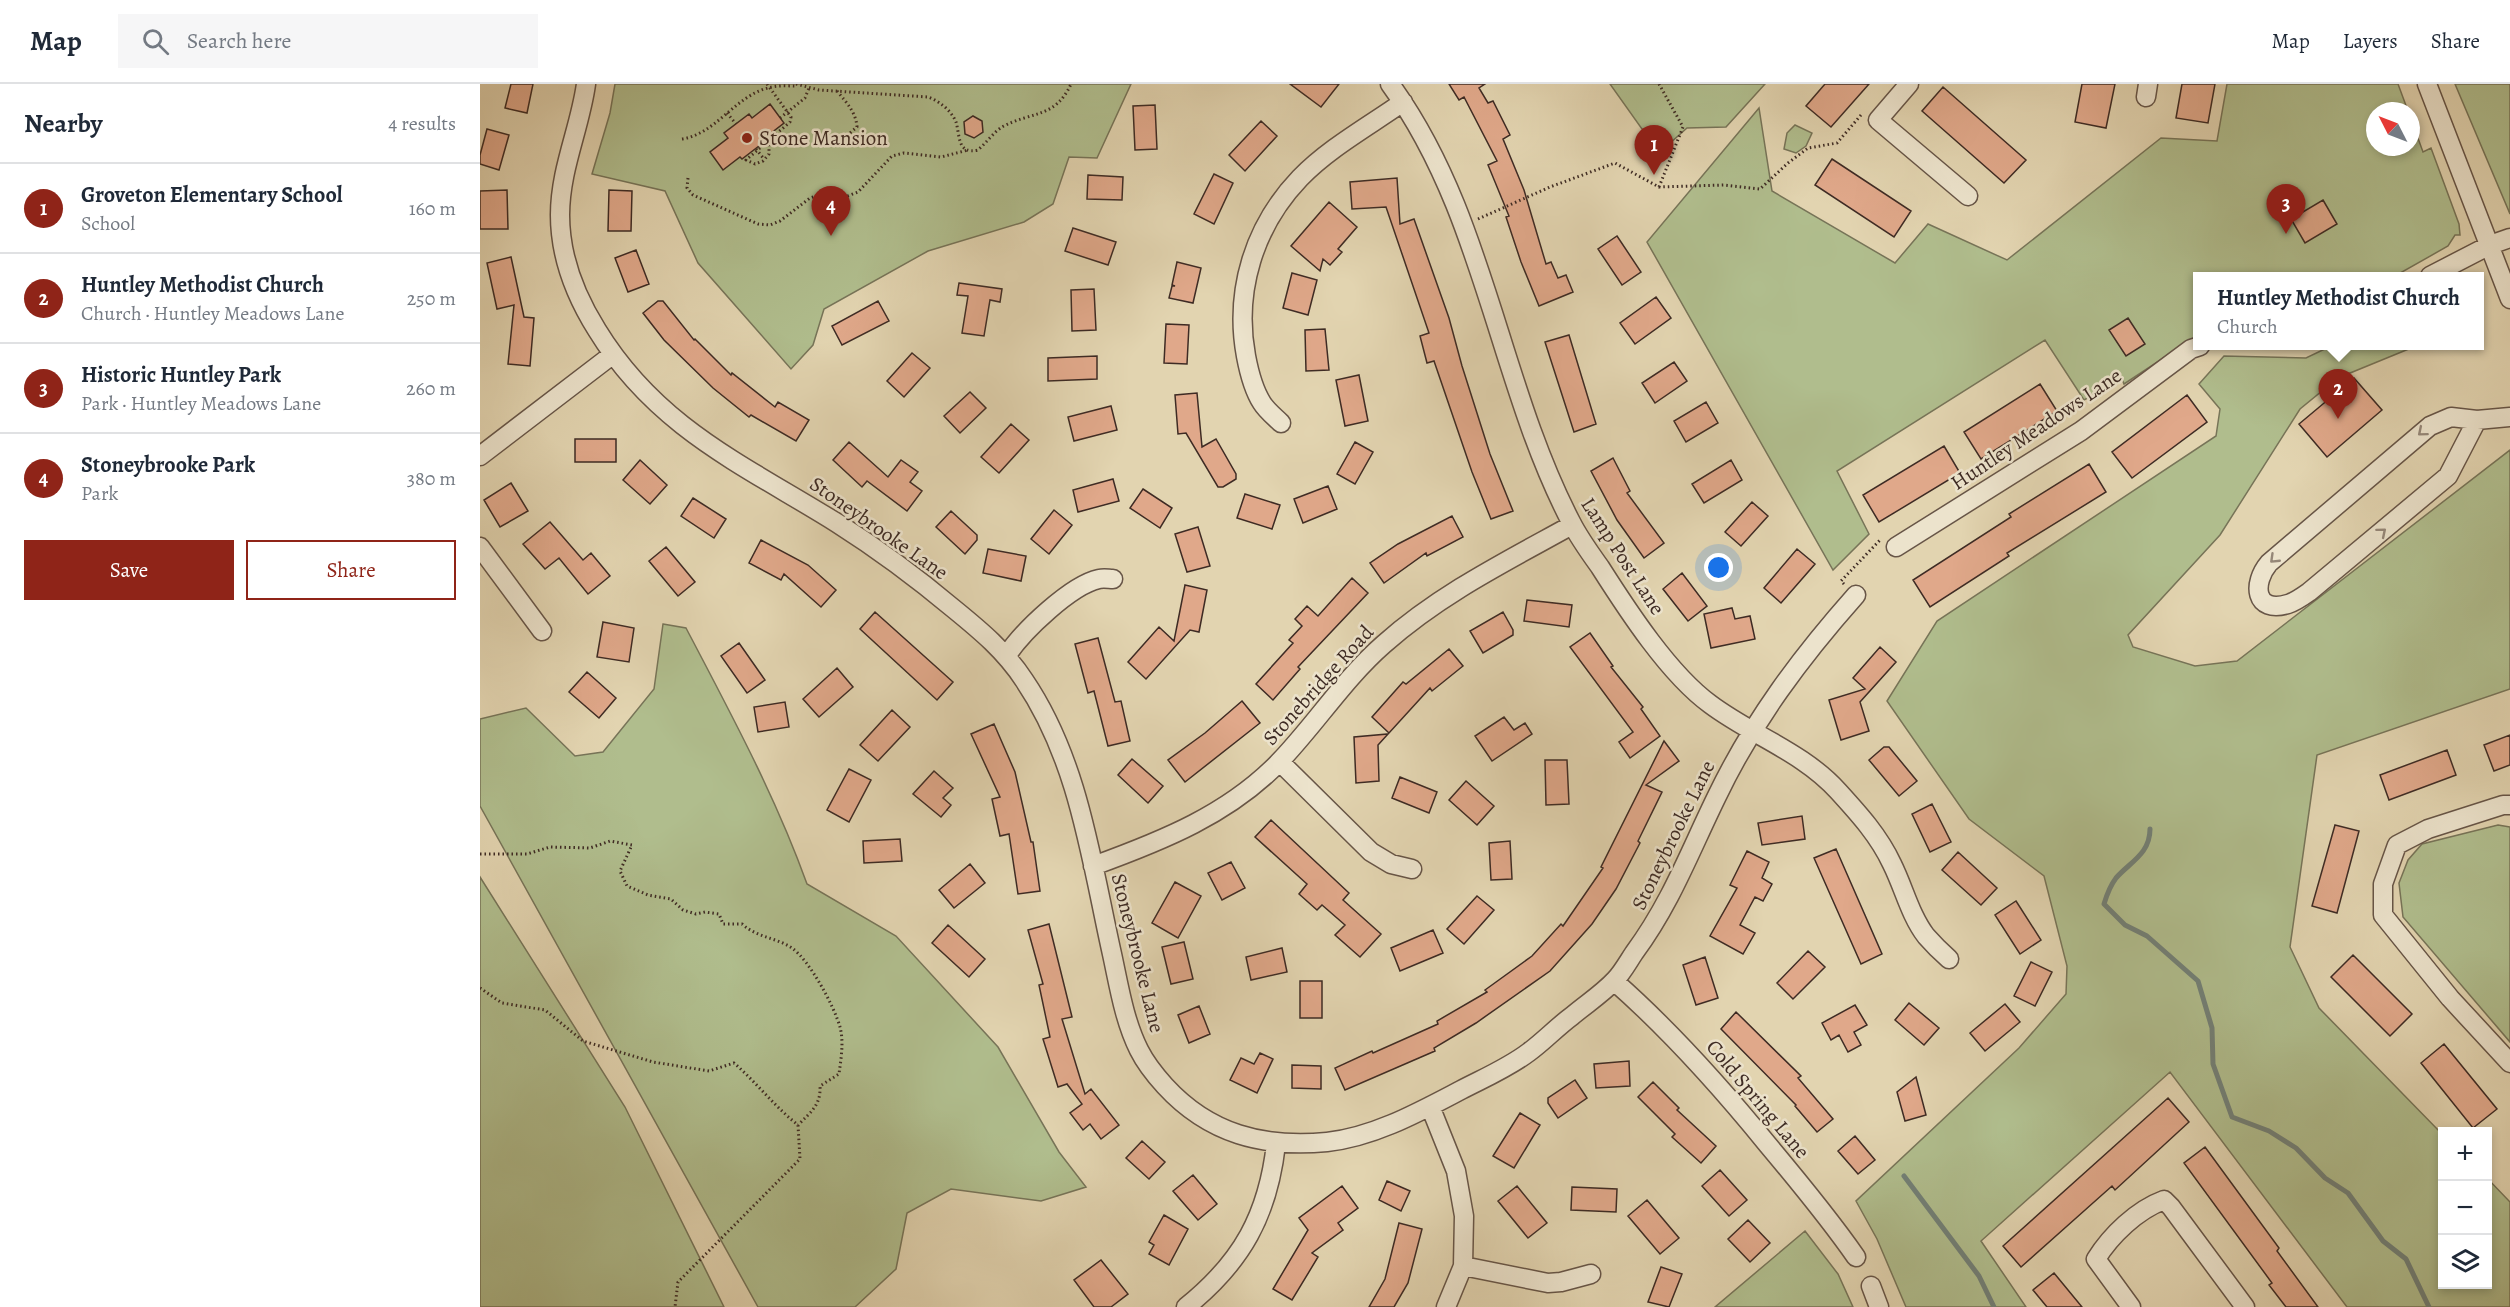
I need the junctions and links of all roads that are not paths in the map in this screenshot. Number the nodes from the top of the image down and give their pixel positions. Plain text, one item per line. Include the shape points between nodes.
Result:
1 (586, 84) edge
2 (1390, 84) edge
3 (1909, 84) edge
4 (2427, 84) edge
5 (1403, 102) junction
6 (1968, 196) dead end
7 (2510, 238) edge
8 (2490, 245) junction
9 (2438, 272) edge
10 (2510, 299) edge
11 (2193, 348) edge
12 (612, 356) junction
13 (2510, 417) edge
14 (2477, 420) junction
15 (1281, 423) dead end
16 (480, 456) edge
17 (1572, 525) junction
18 (480, 547) edge
19 (1896, 547) road end
20 (1113, 579) dead end
21 (1856, 595) road end
22 (542, 631) dead end
23 (1007, 655) junction
24 (1753, 730) junction
25 (1280, 762) junction
26 (2510, 805) edge
27 (1093, 866) junction
28 (1412, 869) dead end
29 (1948, 959) dead end
30 (1614, 981) junction
31 (2510, 1063) edge
32 (1430, 1106) junction
33 (1276, 1143) junction
34 (1856, 1257) dead end
35 (1462, 1266) junction
36 (1591, 1274) dead end
37 (1871, 1286) dead end
38 (1186, 1307) edge
39 (1446, 1307) edge
40 (1879, 1307) edge
41 (2131, 1307) edge
42 (2245, 1307) edge

1 - 12 street, Stoneybrooke Lane via 562,186 560,217 570,278
2 - 5 street, Lamp Post Lane
3 - 6 street via 1878,120
4 - 8 street
5 - 15 street via 1310,168 1280,203 1261,235 1243,293 1242,335 1253,386 1263,405
5 - 17 street, Lamp Post Lane via 1425,137 1462,225 1525,417
7 - 8 street
8 - 9 street
8 - 10 street
11 - 19 street, Huntley Meadows Lane via 2081,431
12 - 16 street
12 - 23 street, Stoneybrooke Lane via 677,423 889,558
13 - 14 street
14 -> 14 street via 2451,417 2430,426 2269,563 2258,582 2261,598 2276,606 2309,592 2448,476
17 - 24 street, Lamp Post Lane via 1618,595 1680,675 1711,705
17 - 25 street, Stonebridge Road via 1456,590 1402,629 1358,670
18 - 22 street
20 - 23 street via 1099,579 1067,596 1020,637
21 - 24 street, Stoneybrooke Lane via 1773,696
23 - 27 street, Stoneybrooke Lane via 1062,748
24 - 29 street, Lamp Post Lane via 1820,774 1867,823 1892,864 1914,916
24 - 30 street, Stoneybrooke Lane via 1716,797 1668,902
25 - 27 street, Stonebridge Road via 1227,805 1188,828
25 - 28 street via 1371,852 1391,864
26 - 31 street via 2428,829 2397,845 2383,884 2383,915 2450,998
27 - 33 street, Stoneybrooke Lane via 1121,995 1131,1031 1148,1066 1190,1110 1211,1124 1237,1135
30 - 32 street, Stoneybrooke Lane via 1528,1053
30 - 34 street, Cold Spring Lane via 1710,1074
32 - 33 street, Stoneybrooke Lane via 1353,1138
32 - 35 street via 1460,1185 1464,1216
33 - 38 street via 1269,1189 1254,1228 1233,1262
35 - 36 street via 1548,1283
35 - 39 street
37 - 40 street
41 - 42 street via 2096,1259 2104,1246 2147,1206 2164,1200

